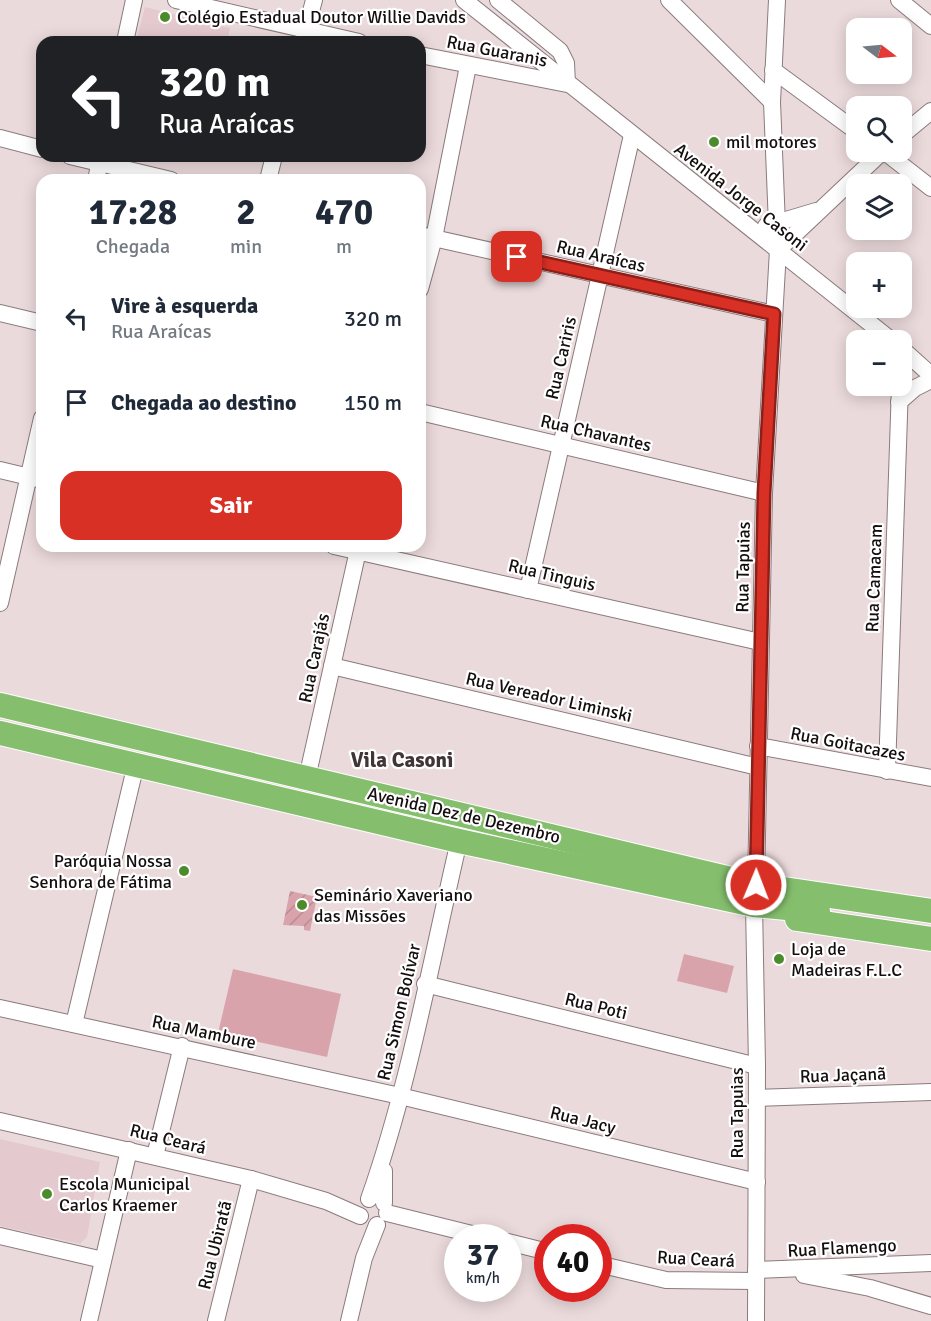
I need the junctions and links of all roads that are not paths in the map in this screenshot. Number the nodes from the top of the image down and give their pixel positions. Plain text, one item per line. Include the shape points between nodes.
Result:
1 (134, 0) edge
2 (176, 0) edge
3 (314, 0) edge
4 (464, 0) edge
5 (498, 0) edge
6 (669, 0) edge
7 (777, 0) edge
8 (899, 0) edge
9 (931, 26) edge
10 (126, 36) edge
11 (304, 36) edge
12 (426, 56) edge
13 (468, 66) junction
14 (772, 70) junction
15 (567, 84) junction
16 (772, 102) junction
17 (931, 111) edge
18 (846, 124) edge
19 (912, 127) edge
20 (632, 135) junction
21 (0, 138) edge
22 (36, 147) edge
23 (873, 162) edge
24 (897, 162) edge
25 (99, 166) edge
26 (140, 174) edge
27 (931, 188) edge
28 (821, 209) junction
29 (777, 224) junction
30 (744, 225) junction
31 (794, 235) junction
32 (427, 237) edge
33 (778, 250) junction
34 (806, 272) junction
35 (600, 275) junction
36 (774, 308) junction
37 (0, 313) edge
38 (36, 322) edge
39 (878, 330) edge
40 (912, 358) edge
41 (931, 375) edge
42 (931, 380) edge
43 (912, 389) edge
44 (899, 396) edge
45 (426, 413) edge
46 (561, 444) junction
47 (0, 470) edge
48 (36, 478) edge
49 (764, 493) junction
50 (357, 552) edge
51 (374, 552) edge
52 (528, 590) junction
53 (0, 603) edge
54 (760, 642) junction
55 (332, 666) junction
56 (0, 705) edge
57 (0, 733) edge
58 (758, 746) junction
59 (136, 764) junction
60 (758, 767) junction
61 (887, 771) junction
62 (307, 778) junction
63 (931, 778) edge
64 (459, 841) junction
65 (756, 892) junction
66 (931, 897) edge
67 (931, 911) edge
68 (931, 924) edge
69 (931, 939) edge
70 (425, 984) junction
71 (0, 1008) edge
72 (74, 1024) junction
73 (182, 1046) junction
74 (757, 1066) junction
75 (931, 1092) edge
76 (400, 1096) junction
77 (757, 1098) junction
78 (0, 1121) edge
79 (129, 1150) junction
80 (155, 1156) junction
81 (251, 1179) junction
82 (756, 1182) junction
83 (372, 1211) junction
84 (444, 1228) edge
85 (0, 1236) edge
86 (103, 1260) junction
87 (931, 1263) edge
88 (872, 1265) junction
89 (612, 1267) edge
90 (780, 1271) junction
91 (756, 1275) junction
92 (870, 1288) junction
93 (931, 1306) edge
94 (88, 1321) edge
95 (216, 1321) edge
96 (349, 1321) edge
97 (756, 1321) edge

1 - 10 street
2 - 11 street
3 - 11 street
4 - 15 street, Avenida Jorge Casoni
5 - 15 street via 560,51 567,63
6 - 16 street
7 - 14 street, Rua Tapuias
8 - 9 street
12 - 13 street, Rua Guaranis
13 - 15 street, Rua Guaranis
13 - 32 street
14 - 16 street, Rua Tapuias
14 - 18 street
15 - 20 street, Avenida Jorge Casoni
16 - 29 street, Rua Tapuias
17 - 19 street
20 - 30 street, Avenida Jorge Casoni
20 - 35 street, Rua Cariris
21 - 22 street
23 - 28 street
24 - 27 street
25 - 26 street
28 - 29 street
28 - 31 street
29 - 30 street
29 - 33 street, Rua Tapuias
30 - 33 street, Avenida Jorge Casoni
31 - 33 street
31 - 34 street via 795,254
32 - 35 street, Rua Araícas
33 - 34 street, Avenida Jorge Casoni
33 - 36 street, Rua Tapuias
34 - 36 street via 786,280
34 - 39 street, Avenida Jorge Casoni
35 - 36 street, Rua Araícas
35 - 46 street, Rua Cariris
36 - 49 street, Rua Tapuias
37 - 38 street
40 - 41 street
42 - 43 street
44 - 61 street, Rua Camacam
45 - 46 street, Rua Chavantes
46 - 49 street, Rua Chavantes
46 - 52 street, Rua Cariris
47 - 48 street
48 - 53 street
49 - 54 street, Rua Tapuias
50 - 55 street, Rua Carajás
51 - 52 street, Rua Tinguis
52 - 54 street, Rua Tinguis
54 - 58 street, Rua Tapuias
55 - 60 street, Rua Vereador Liminski
55 - 62 street, Rua Carajás
56 - 62 highway, Avenida Dez de Dezembro
57 - 59 highway, Avenida Dez de Dezembro
58 - 60 street, Rua Tapuias
58 - 61 street, Rua Goitacazes
59 - 64 highway, Avenida Dez de Dezembro
59 - 72 street
60 - 65 street, Rua Tapuias
61 - 63 street, Rua Goitacazes
62 - 65 highway, Avenida Dez de Dezembro
64 - 65 highway, Avenida Dez de Dezembro
64 - 70 street, Rua Simon Bolívar
65 - 66 highway via 781,879
65 - 67 highway, Avenida Dez de Dezembro
65 - 68 highway, Avenida Dez de Dezembro via 801,908
65 - 69 highway via 785,917
65 - 74 street, Rua Tapuias
70 - 74 street, Rua Poti
70 - 76 street, Rua Simon Bolívar
71 - 72 street, Rua Mambure
72 - 73 street, Rua Mambure
73 - 76 street, Rua Mambure
73 - 80 street
74 - 77 street, Rua Tapuias
75 - 77 street, Rua Jaçanã
76 - 82 street, Rua Jacy
76 - 83 street, Rua Simon Bolívar
77 - 82 street, Rua Tapuias
78 - 79 street, Rua Ceará
79 - 80 street, Rua Ceará
79 - 86 street
80 - 81 street, Rua Ceará
81 - 83 street, Rua Ceará
81 - 95 street, Rua Ubiratã
82 - 91 street, Rua Tapuias
83 - 84 street, Rua Ceará
83 - 96 street, Rua Simon Bolívar
85 - 86 street
86 - 94 street
87 - 88 street, Rua Flamengo
88 - 90 street, Rua Flamengo
88 - 92 street via 866,1279
89 - 91 street, Rua Ceará via 666,1280
90 - 91 street, Rua Flamengo
90 - 92 street
91 - 97 street, Rua Tapuias
92 - 93 street

